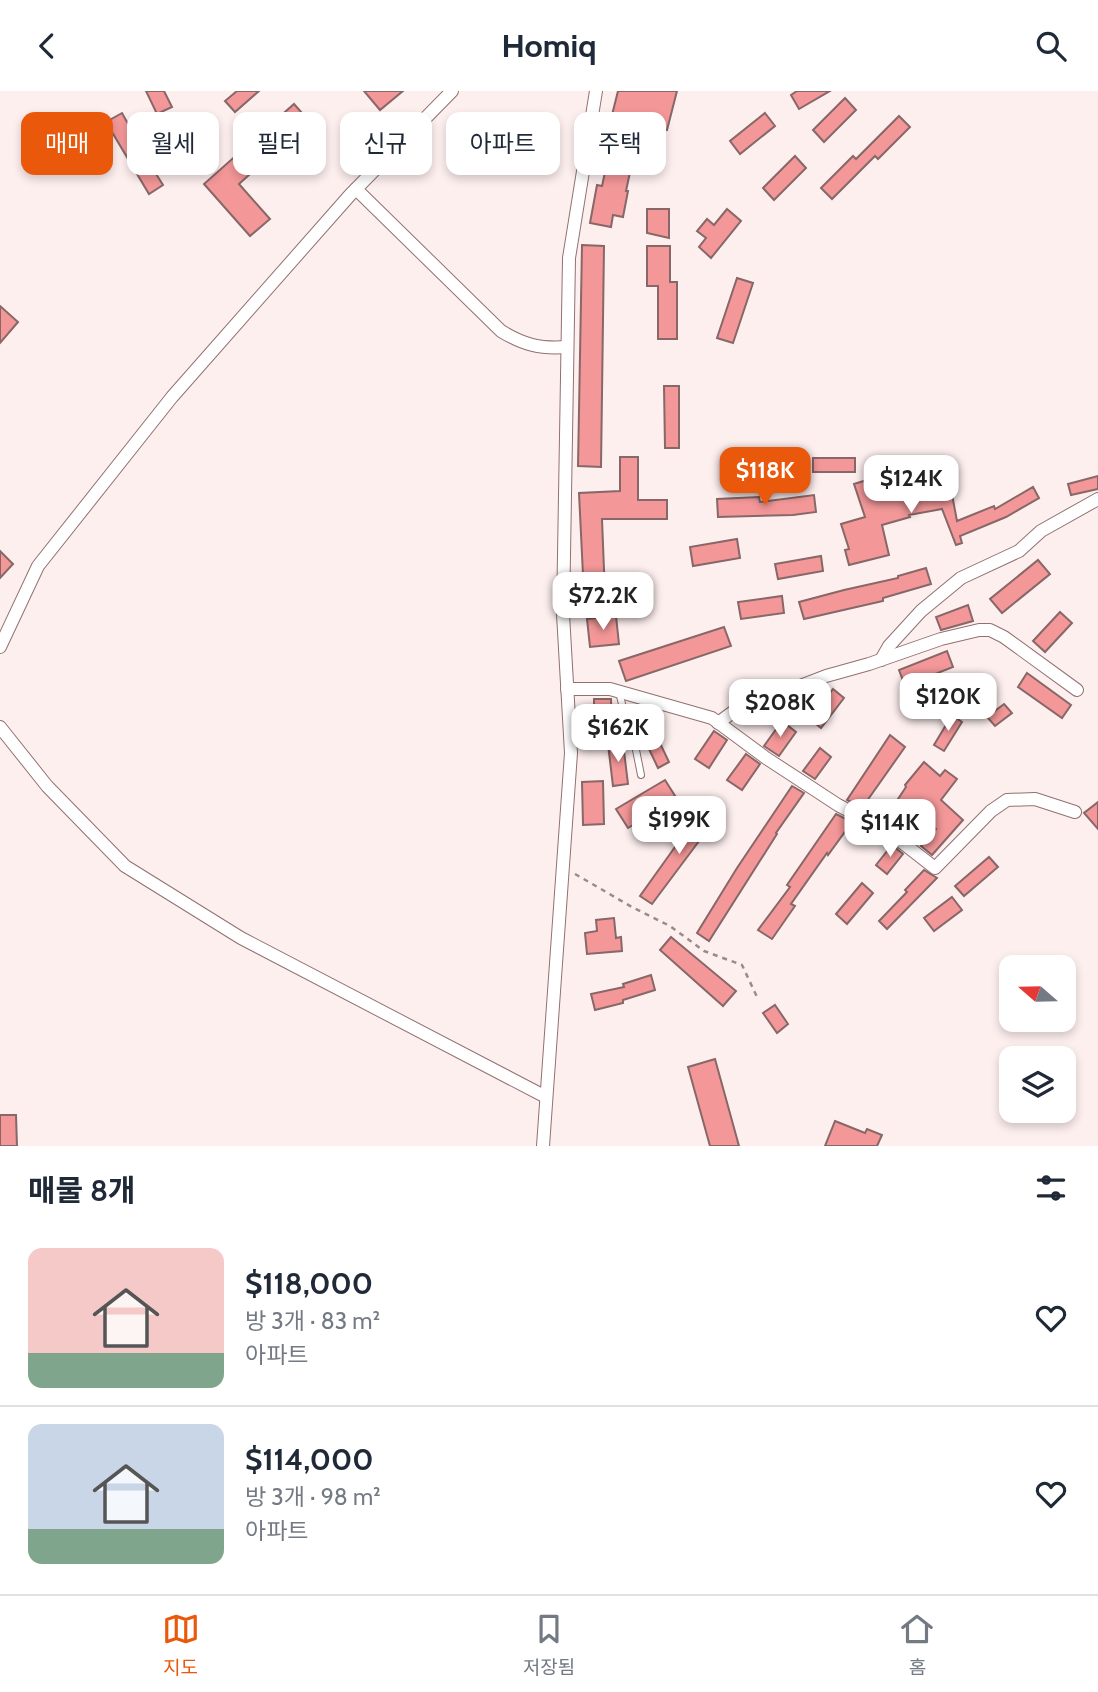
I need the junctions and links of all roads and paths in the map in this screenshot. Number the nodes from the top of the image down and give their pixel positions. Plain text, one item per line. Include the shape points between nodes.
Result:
1 (452, 91) edge
2 (596, 91) edge
3 (356, 189) junction
4 (567, 347) junction
5 (1098, 499) edge
6 (0, 647) edge
7 (881, 660) junction
8 (567, 689) junction
9 (1077, 690) dead end
10 (619, 692) junction
11 (719, 723) junction
12 (0, 727) edge
13 (641, 775) dead end
14 (1075, 812) dead end
15 (563, 868) junction
16 (758, 999) dead end
17 (546, 1097) junction
18 (543, 1146) edge

1 - 3 street
2 - 4 street via 569,258
3 - 4 street via 501,331 534,347
3 - 6 street via 172,397 38,566
4 - 8 street via 563,614
5 - 7 street via 1041,531 1019,551 961,578 921,611
7 - 9 street via 941,639 990,630
7 - 11 street via 733,712
8 - 10 street
8 - 15 street via 571,753
10 - 11 street
10 - 13 lane
11 - 14 street via 935,868 1007,800 1035,799
12 - 17 street via 47,786 125,866 241,939
15 - 16 path via 670,926 704,951 742,965
15 - 17 street
17 - 18 street

